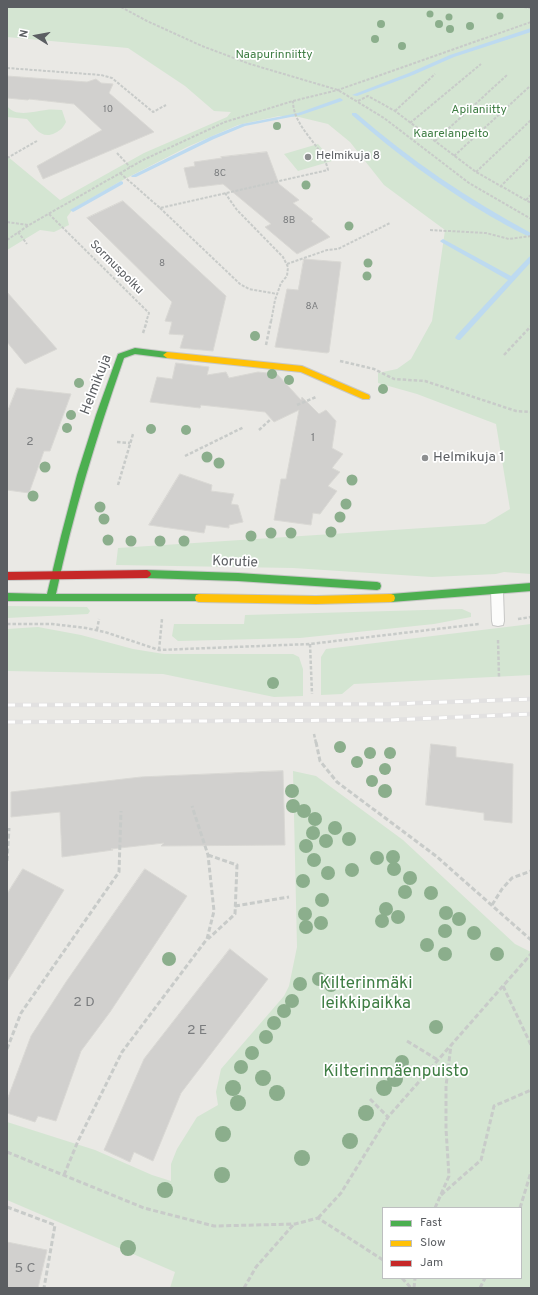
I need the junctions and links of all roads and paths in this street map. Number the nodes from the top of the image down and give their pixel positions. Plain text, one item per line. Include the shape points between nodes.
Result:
1 (121, 7) edge
2 (524, 7) edge
3 (531, 8) edge
4 (531, 22) edge
5 (481, 64) dead end
6 (7, 68) edge
7 (435, 74) dead end
8 (507, 75) dead end
9 (529, 87) dead end
10 (338, 90) junction
11 (358, 101) junction
12 (293, 102) junction
13 (166, 105) dead end
14 (395, 111) junction
15 (531, 120) edge
16 (410, 123) junction
17 (37, 141) dead end
18 (435, 141) junction
19 (117, 153) dead end
20 (454, 156) junction
21 (531, 156) edge
22 (7, 158) edge
23 (130, 167) junction
24 (476, 172) junction
25 (120, 173) junction
26 (500, 187) junction
27 (225, 193) junction
28 (531, 195) edge
29 (526, 200) junction
30 (531, 203) edge
31 (160, 208) junction
32 (49, 214) junction
33 (531, 219) edge
34 (7, 222) edge
35 (390, 223) dead end
36 (28, 225) junction
37 (430, 230) dead end
38 (18, 232) junction
39 (531, 236) edge
40 (7, 240) edge
41 (27, 244) dead end
42 (287, 264) junction
43 (277, 294) junction
44 (531, 326) edge
45 (141, 337) dead end
46 (266, 348) dead end
47 (504, 355) dead end
48 (339, 361) dead end
49 (316, 396) dead end
50 (366, 397) dead end
51 (297, 405) dead end
52 (531, 412) edge
53 (271, 419) dead end
54 (244, 427) dead end
55 (259, 430) dead end
56 (133, 434) dead end
57 (185, 456) dead end
58 (118, 485) dead end
59 (56, 574) junction
60 (7, 576) edge
61 (531, 587) edge
62 (497, 591) junction
63 (462, 594) junction
64 (7, 597) edge
65 (51, 597) junction
66 (531, 617) edge
67 (162, 619) dead end
68 (498, 621) junction
69 (7, 624) edge
70 (310, 644) junction
71 (159, 650) junction
72 (499, 677) dead end
73 (312, 694) dead end
74 (314, 734) dead end
75 (192, 806) dead end
76 (121, 811) dead end
77 (9, 828) dead end
78 (208, 854) junction
79 (7, 860) edge
80 (531, 871) edge
81 (289, 896) dead end
82 (492, 905) junction
83 (235, 906) junction
84 (207, 939) junction
85 (531, 940) edge
86 (531, 954) edge
87 (503, 986) junction
88 (406, 1041) dead end
89 (452, 1044) junction
90 (531, 1045) edge
91 (7, 1049) edge
92 (438, 1060) junction
93 (531, 1090) edge
94 (370, 1099) dead end
95 (388, 1117) junction
96 (7, 1152) edge
97 (531, 1172) edge
98 (64, 1176) junction
99 (439, 1197) junction
100 (7, 1207) edge
101 (435, 1207) edge
102 (520, 1207) edge
103 (318, 1218) junction
104 (295, 1224) junction
105 (382, 1259) edge
106 (403, 1279) edge
107 (484, 1279) edge
108 (44, 1288) edge
109 (244, 1288) edge
110 (412, 1288) edge
111 (480, 1288) edge

1 - 10 path via 147,21 250,64
2 - 3 path
4 - 10 path
5 - 16 path
6 - 13 path via 100,75 112,78 153,112
7 - 14 path
8 - 18 path
9 - 20 path
10 - 11 path
10 - 12 path
11 - 14 path via 368,96
11 - 33 path via 469,183
12 - 23 path via 224,122
12 - 27 path via 297,118 326,159 328,170
14 - 16 path
15 - 24 path
16 - 18 path
17 - 22 path
18 - 20 path
19 - 23 path
20 - 24 path
21 - 26 path
23 - 25 path
24 - 26 path
25 - 31 path
25 - 32 path
26 - 29 path
27 - 31 path
27 - 42 path via 237,210
28 - 29 path
29 - 30 path
31 - 43 path via 240,284 249,289
32 - 36 path
32 - 45 path, Sormuspolku via 149,314
34 - 36 path
35 - 42 path via 338,249 327,250
36 - 38 path
37 - 39 path via 486,233 509,240
38 - 40 path
38 - 41 path
42 - 43 path via 287,276
43 - 46 path
44 - 47 path
48 - 52 path via 374,369 394,378 425,381 516,411
49 - 51 path
50 - 59 street, Helmikuja via 302,369 135,351 121,356 106,396 60,551
53 - 55 path
54 - 57 path
56 - 58 path
59 - 60 street, Korutie
59 - 63 street, Korutie via 250,577
59 - 65 street, Helmikuja
61 - 62 street, Korutie
62 - 63 street, Korutie
62 - 68 lane
63 - 65 street, Korutie via 316,600
64 - 65 street, Korutie
66 - 68 path
67 - 71 path
68 - 70 path
68 - 72 path
69 - 71 path via 46,624 97,630 145,648
70 - 71 path
70 - 73 path
74 - 82 path via 320,761 337,782 436,856
75 - 78 path
76 - 91 path via 119,872 21,1013
77 - 79 path
78 - 83 path via 237,865
78 - 84 path via 214,911
80 - 82 path via 512,878
81 - 83 path
82 - 85 path
83 - 84 path via 235,914
84 - 98 path via 122,1052 78,1141
86 - 87 path
87 - 89 path
87 - 90 path
88 - 92 path
89 - 92 path
89 - 99 path via 446,1086 449,1176
92 - 95 path
93 - 99 path via 494,1106 481,1160
94 - 95 path
95 - 103 path via 341,1193
96 - 98 path
97 - 102 path
98 - 104 path via 144,1208 214,1226
99 - 101 path
100 - 108 path via 55,1224
103 - 104 path
103 - 105 path
104 - 109 path via 256,1267
106 - 110 path
107 - 111 path

